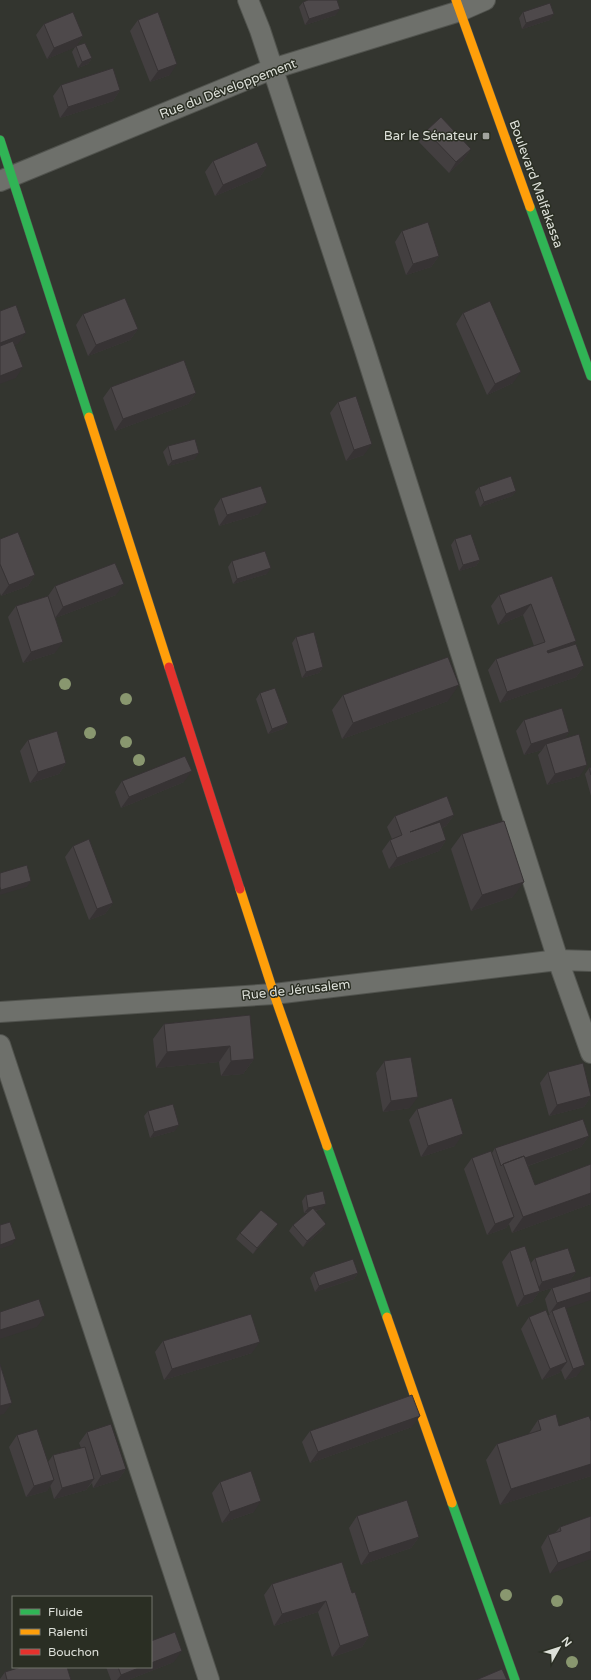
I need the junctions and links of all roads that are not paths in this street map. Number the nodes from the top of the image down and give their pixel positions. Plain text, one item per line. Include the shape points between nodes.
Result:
1 (248, 0) edge
2 (485, 0) edge
3 (458, 5) edge
4 (272, 69) junction
5 (0, 140) edge
6 (6, 179) edge
7 (591, 376) edge
8 (558, 960) junction
9 (591, 961) edge
10 (274, 994) junction
11 (0, 1012) edge
12 (0, 1045) edge
13 (591, 1053) edge
14 (209, 1680) edge
15 (514, 1680) edge

1 - 4 street
2 - 3 street, Rue du Développement
3 - 4 street, Rue du Développement
3 - 7 street, Boulevard Malfakassa
4 - 6 street, Rue du Développement
4 - 8 street via 364,346
5 - 6 street
6 - 10 street
8 - 9 street, Rue de Jérusalem
8 - 10 street, Rue de Jérusalem
8 - 13 street
10 - 11 street, Rue de Jérusalem
10 - 15 street
12 - 14 street

